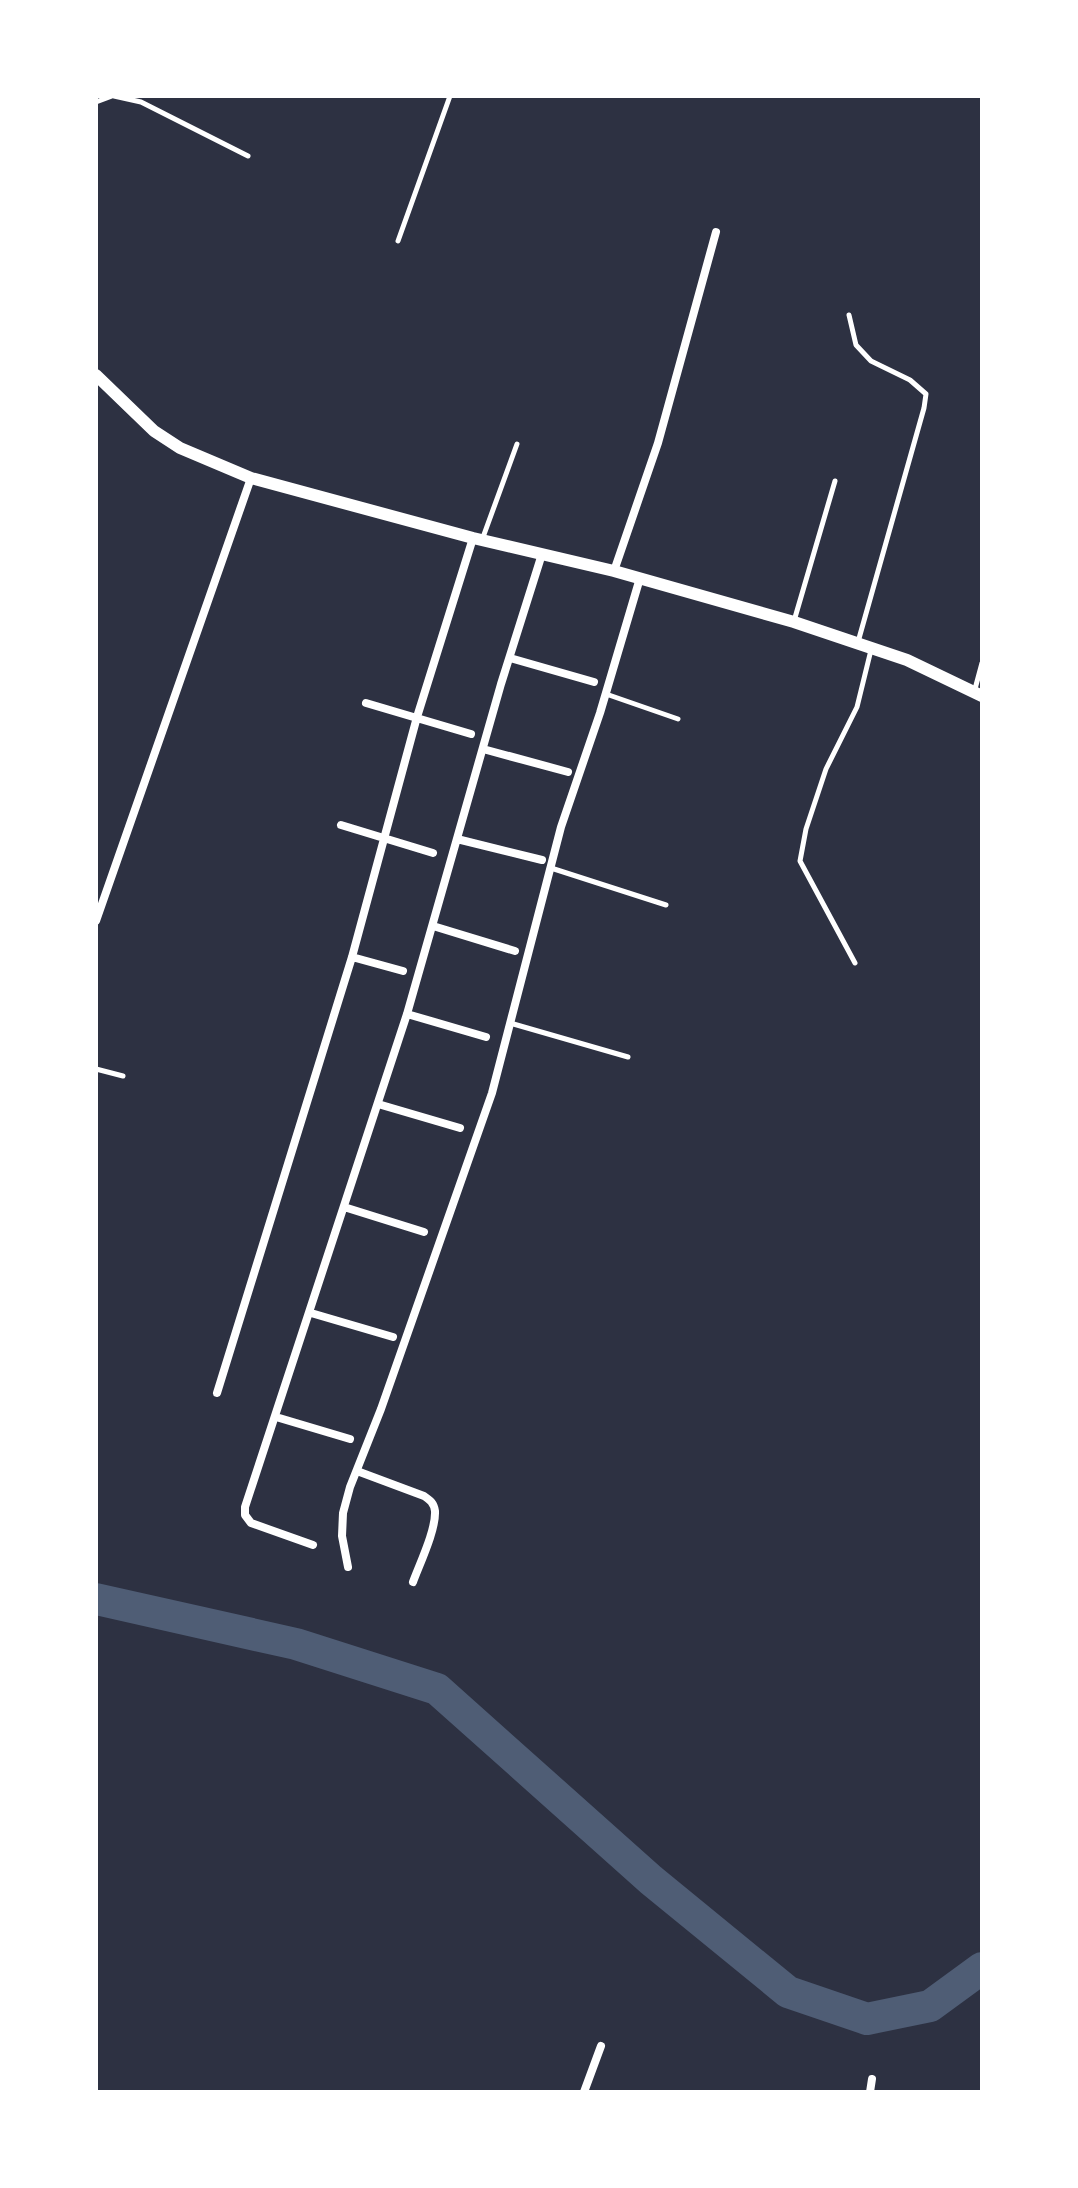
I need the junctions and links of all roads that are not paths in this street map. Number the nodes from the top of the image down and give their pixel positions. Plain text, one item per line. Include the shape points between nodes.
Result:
1 (113, 96) edge
2 (450, 96) edge
3 (142, 99) edge
4 (96, 102) edge
5 (248, 156) dead end
6 (716, 232) dead end
7 (398, 241) dead end
8 (849, 315) dead end
9 (96, 375) edge
10 (517, 444) dead end
11 (251, 478) junction
12 (835, 481) dead end
13 (478, 539) junction
14 (542, 554) junction
15 (614, 571) junction
16 (640, 578) junction
17 (794, 622) junction
18 (858, 643) junction
19 (871, 648) junction
20 (510, 658) junction
21 (982, 663) edge
22 (594, 682) dead end
23 (606, 694) junction
24 (978, 694) edge
25 (366, 703) dead end
26 (417, 717) junction
27 (678, 719) dead end
28 (471, 734) dead end
29 (483, 749) junction
30 (568, 772) dead end
31 (341, 825) dead end
32 (384, 837) junction
33 (457, 839) junction
34 (433, 853) dead end
35 (542, 860) dead end
36 (551, 868) junction
37 (666, 905) dead end
38 (96, 921) edge
39 (433, 926) junction
40 (515, 951) dead end
41 (352, 957) junction
42 (855, 963) dead end
43 (403, 971) dead end
44 (407, 1014) junction
45 (510, 1023) junction
46 (486, 1037) dead end
47 (628, 1057) dead end
48 (96, 1069) edge
49 (123, 1076) dead end
50 (378, 1104) junction
51 (460, 1128) dead end
52 (344, 1207) junction
53 (424, 1232) dead end
54 (311, 1313) junction
55 (393, 1337) dead end
56 (217, 1393) dead end
57 (276, 1417) junction
58 (350, 1439) dead end
59 (357, 1471) junction
60 (313, 1545) dead end
61 (348, 1567) dead end
62 (413, 1582) dead end
63 (601, 2046) dead end
64 (872, 2079) dead end
65 (584, 2092) edge
66 (870, 2092) edge

1 - 3 lane
1 - 4 lane
2 - 7 lane
3 - 5 lane
6 - 15 street via 658,443
8 - 18 lane via 856,345 871,361 926,394
9 - 11 street via 167,440
10 - 13 lane
11 - 13 street
11 - 38 street
12 - 17 lane
13 - 14 street
13 - 26 street
14 - 15 street
14 - 20 street
15 - 16 street
16 - 17 street
16 - 23 street
17 - 18 street
18 - 19 street
19 - 24 street
19 - 42 lane via 857,707 826,769 800,861
20 - 22 street
20 - 29 street
21 - 24 lane
23 - 27 lane
23 - 36 street
25 - 26 street
26 - 28 street
26 - 32 street
29 - 30 street
29 - 33 street
31 - 32 street
32 - 34 street
32 - 41 street
33 - 35 street
33 - 39 street
36 - 37 lane
36 - 45 street
39 - 40 street
39 - 44 street
41 - 43 street
41 - 56 street
44 - 46 street
44 - 50 street
45 - 47 lane
45 - 59 street via 480,1128
48 - 49 lane
50 - 51 street
50 - 52 street
52 - 53 street
52 - 54 street
54 - 55 street
54 - 57 street
57 - 58 street
57 - 60 street via 245,1515 251,1523
59 - 61 street via 343,1513
59 - 62 street via 432,1501 433,1525
63 - 65 street
64 - 66 street

